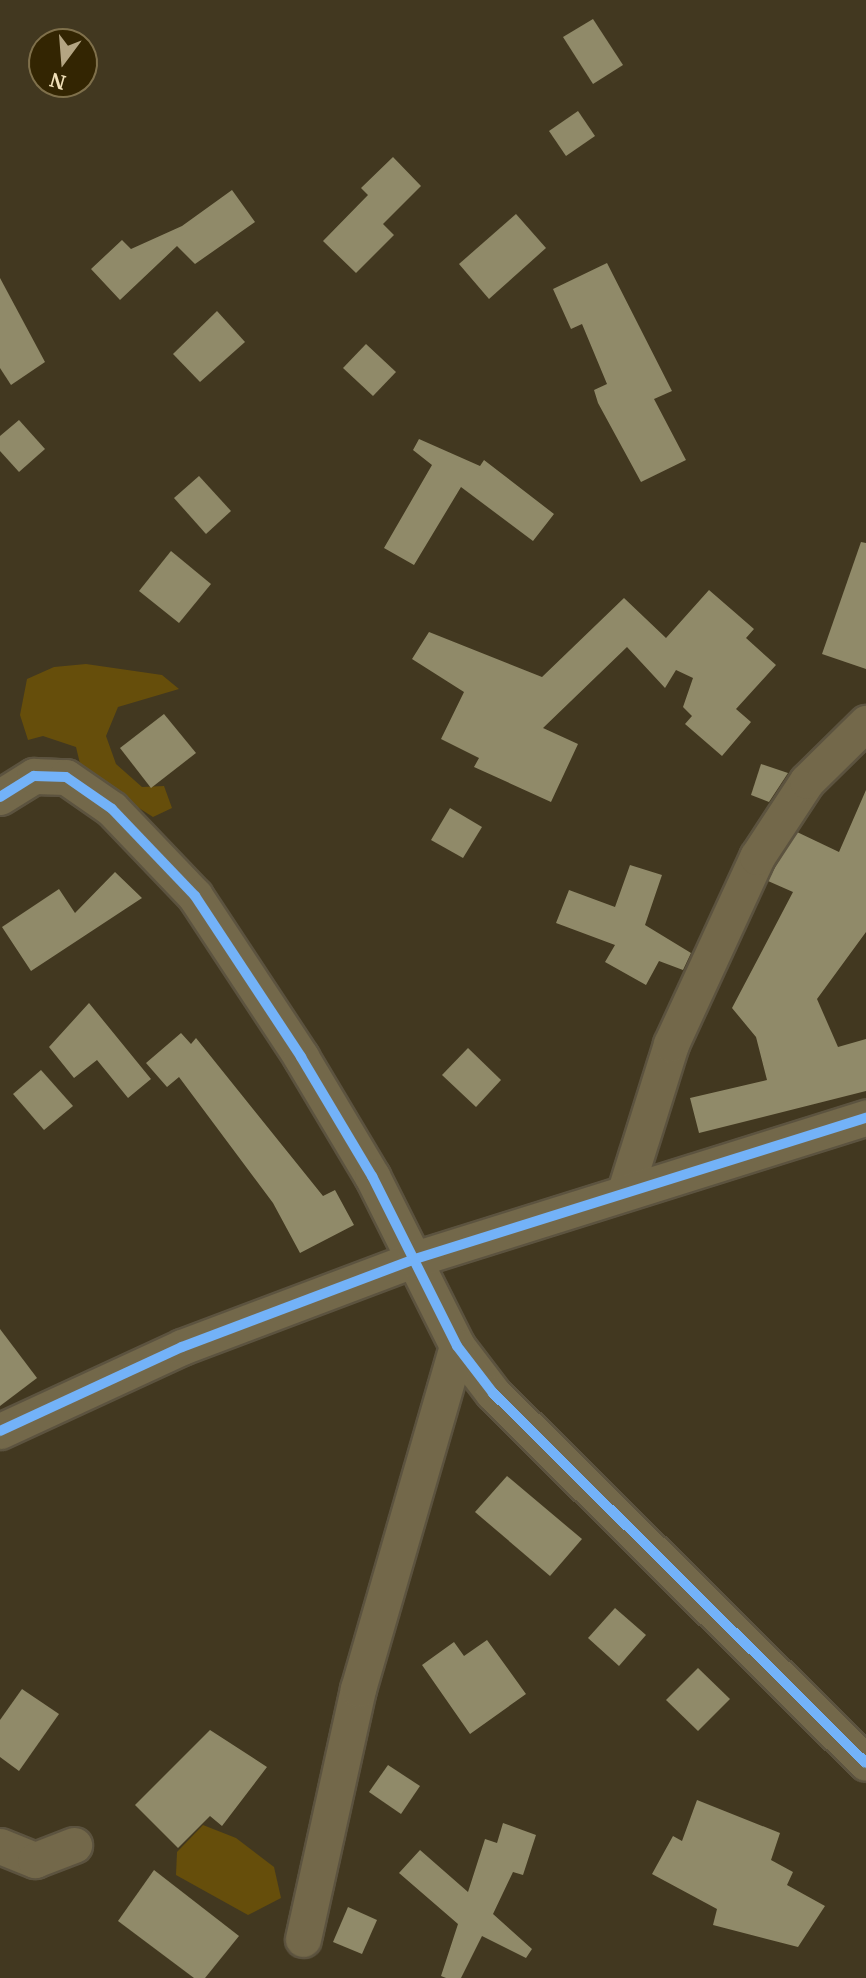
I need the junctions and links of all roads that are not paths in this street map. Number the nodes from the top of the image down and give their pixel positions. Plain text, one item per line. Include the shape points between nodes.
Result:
1 (866, 723) edge
2 (0, 797) edge
3 (866, 1118) edge
4 (625, 1191) junction
5 (415, 1259) junction
6 (457, 1346) junction
7 (0, 1431) edge
8 (866, 1763) edge
9 (75, 1845) dead end
10 (0, 1846) edge
11 (303, 1938) dead end

1 - 4 street via 807,782 757,857 671,1044
2 - 5 street via 34,776 66,777 112,809 195,896 301,1057
3 - 4 street
4 - 5 street
5 - 6 street
5 - 7 street via 182,1347
6 - 8 street via 493,1393
6 - 11 street via 358,1689
9 - 10 street via 35,1860

